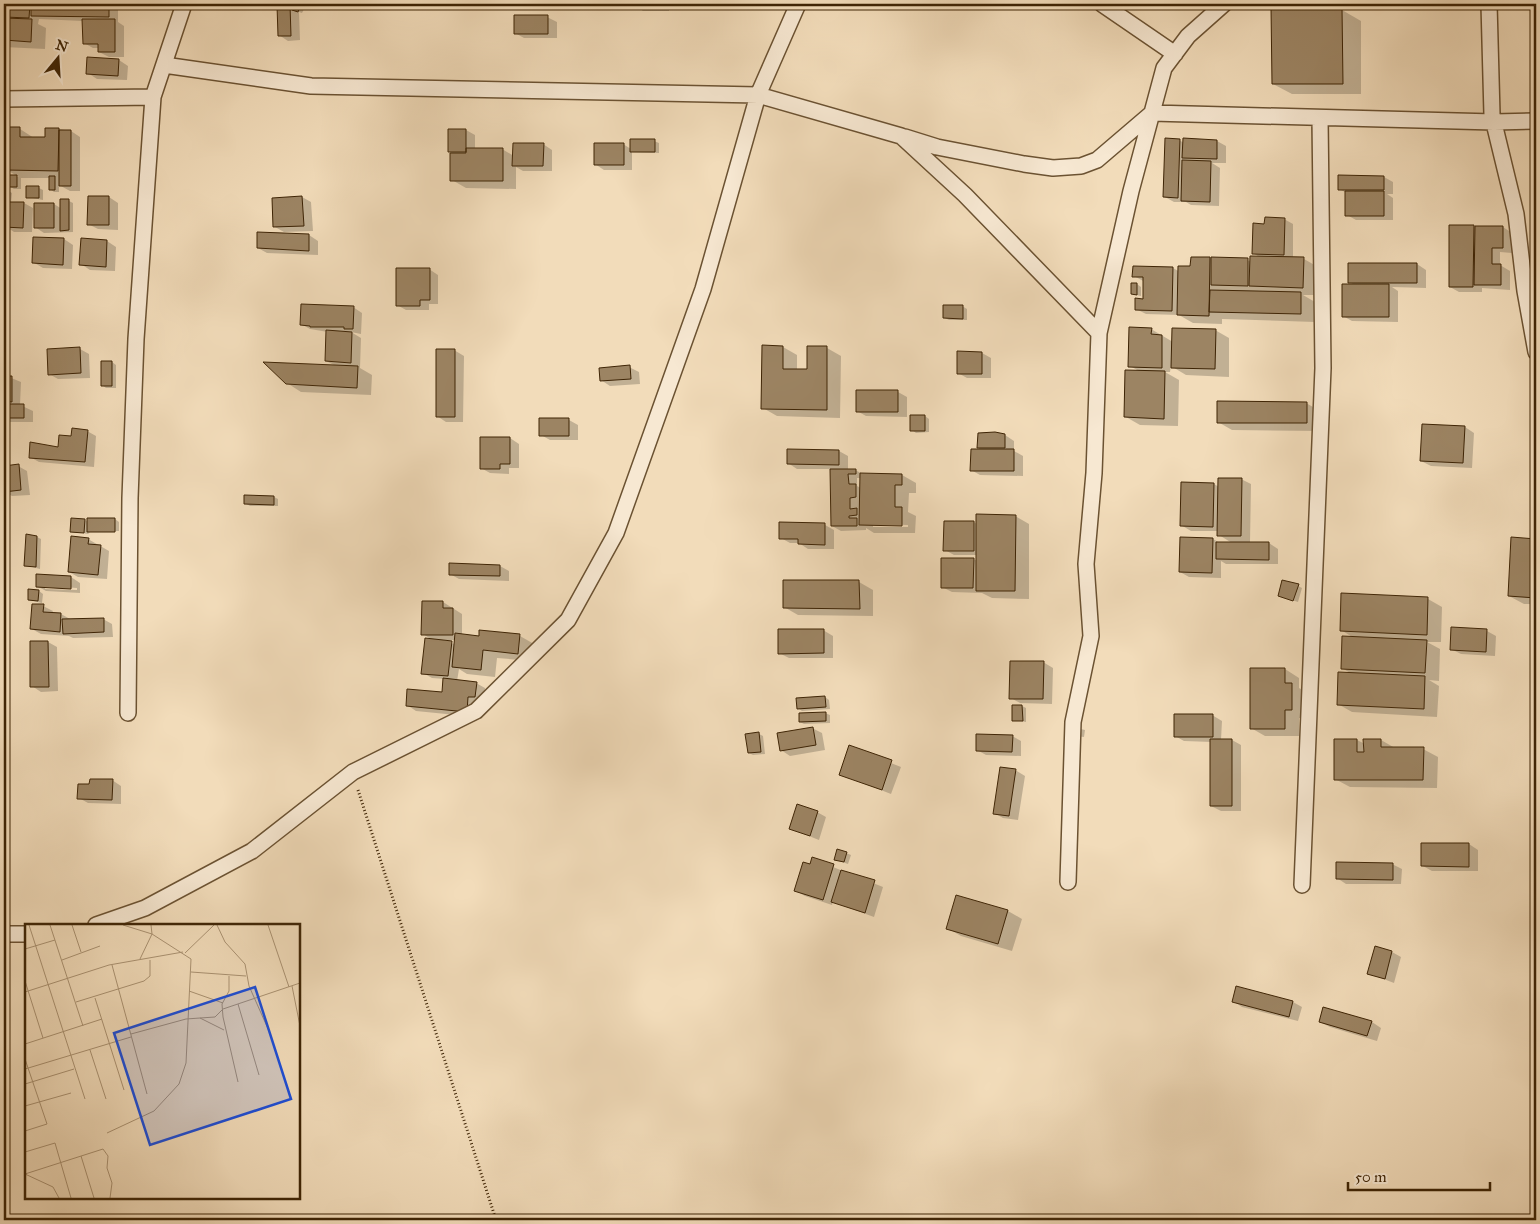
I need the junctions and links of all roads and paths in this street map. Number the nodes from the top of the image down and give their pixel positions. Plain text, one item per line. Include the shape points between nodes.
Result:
1 (184, 4) edge
2 (798, 4) edge
3 (1102, 4) edge
4 (1224, 4) edge
5 (1489, 4) edge
6 (1175, 54) junction
7 (164, 65) junction
8 (758, 95) junction
9 (153, 97) junction
10 (4, 99) edge
11 (1152, 113) junction
12 (1320, 118) junction
13 (1536, 121) edge
14 (1494, 122) junction
15 (901, 136) junction
16 (1099, 332) junction
17 (1536, 352) edge
18 (128, 713) dead end
19 (353, 772) junction
20 (1068, 882) dead end
21 (1302, 885) dead end
22 (99, 924) edge
23 (4, 934) edge
24 (25, 934) edge
25 (496, 1220) edge

1 - 7 street
2 - 8 street
3 - 6 street
4 - 6 street via 1188,36
5 - 14 street
6 - 11 street via 1164,68
7 - 8 street via 311,86
7 - 9 street
8 - 15 street
8 - 19 street via 703,289 616,533 568,620 476,711
9 - 10 street
9 - 18 street via 136,339 130,498
11 - 12 street
11 - 15 street via 1097,160 1081,166 1054,168 1024,164 937,148
11 - 16 street
12 - 14 street
12 - 21 street via 1323,368
13 - 14 street
14 - 17 street via 1516,214
15 - 16 street via 965,195
16 - 20 street via 1094,473 1086,564 1091,636 1074,722
19 - 22 street via 252,851 145,908
19 - 25 path
23 - 24 street

